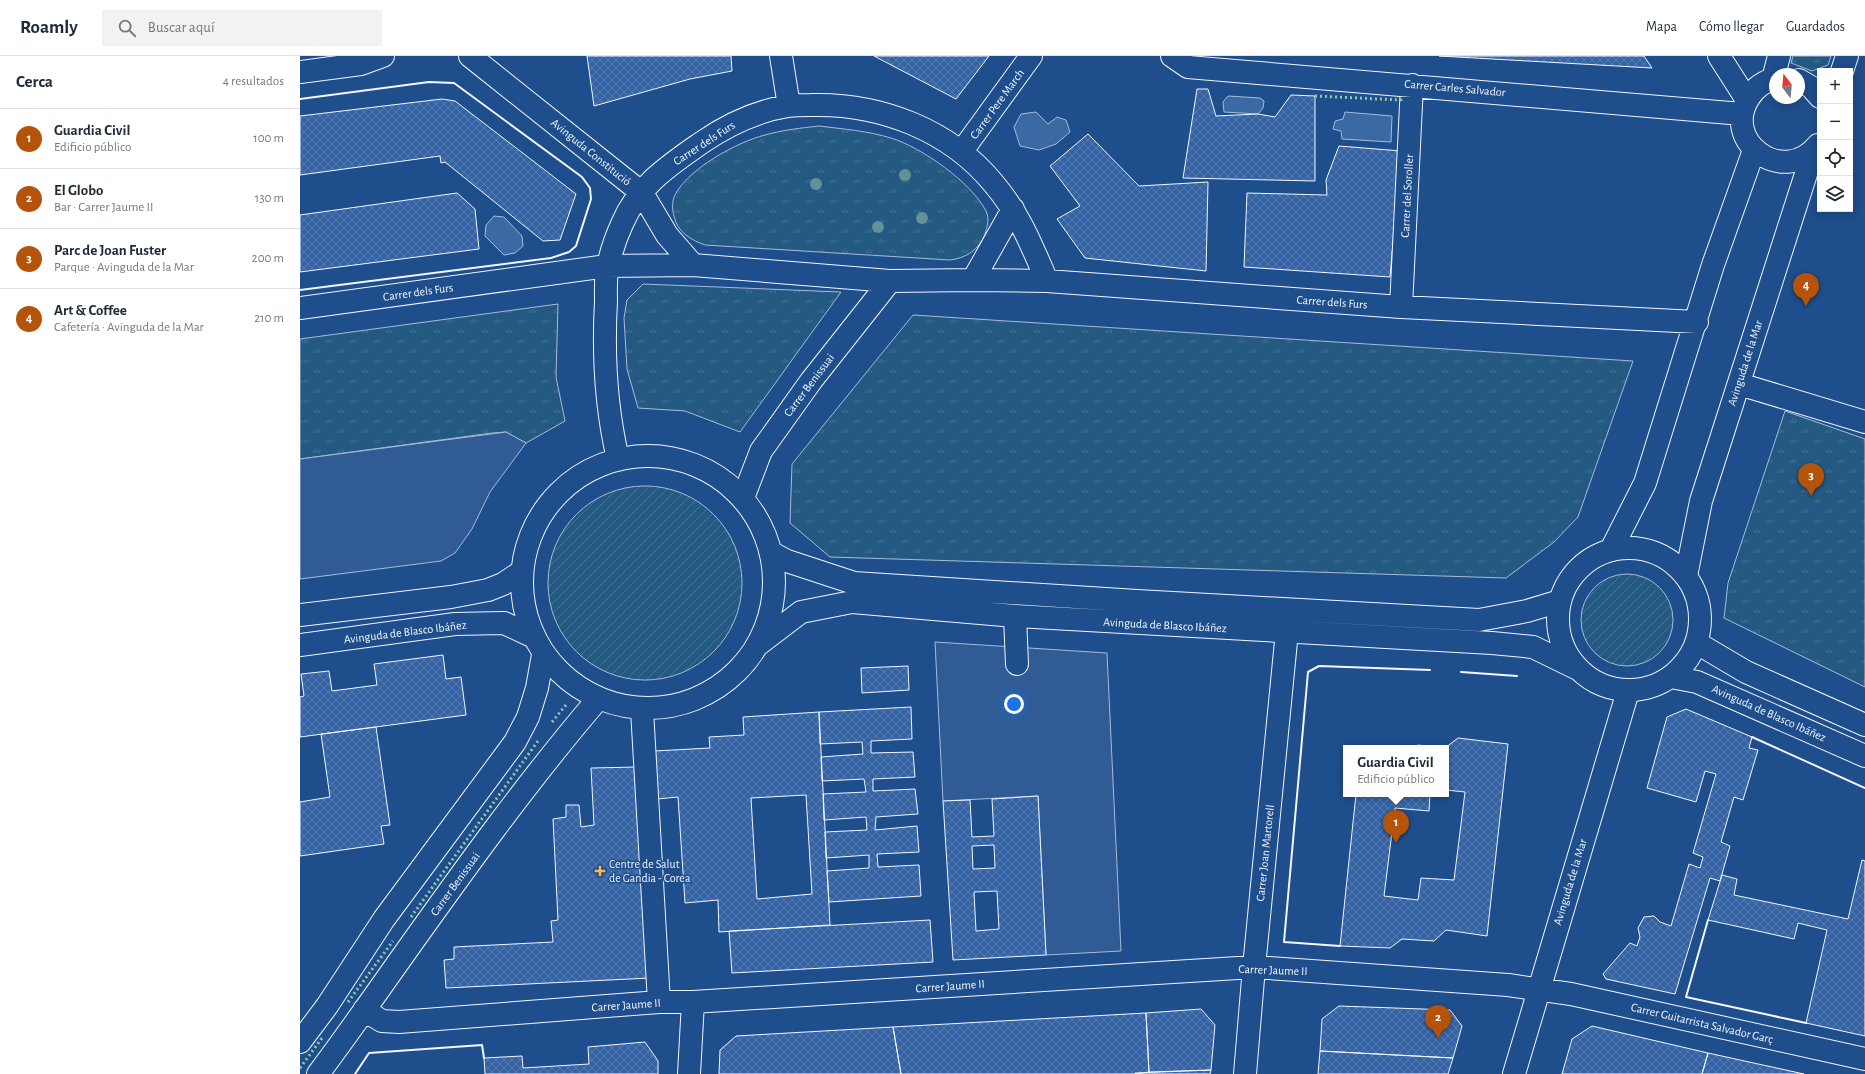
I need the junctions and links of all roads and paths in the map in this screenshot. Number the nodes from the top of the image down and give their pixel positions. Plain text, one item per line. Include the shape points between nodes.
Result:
1 (383, 56) edge
2 (782, 56) edge
3 (1031, 56) edge
4 (1719, 56) edge
5 (1779, 56) edge
6 (1848, 56) edge
7 (1181, 58) edge
8 (482, 59) edge
9 (1776, 68) edge
10 (1843, 68) edge
11 (300, 72) edge
12 (1769, 81) edge
13 (1805, 84) edge
14 (1412, 85) junction
15 (1817, 94) edge
16 (789, 106) junction
17 (1745, 107) junction
18 (1816, 147) edge
19 (1754, 150) junction
20 (962, 151) junction
21 (642, 192) junction
22 (1013, 209) junction
23 (693, 265) junction
24 (607, 266) junction
25 (973, 280) junction
26 (1046, 281) junction
27 (890, 282) junction
28 (1401, 307) junction
29 (300, 308) edge
30 (1697, 322) junction
31 (1739, 384) junction
32 (1865, 422) edge
33 (618, 459) junction
34 (743, 498) junction
35 (1611, 550) junction
36 (772, 553) junction
37 (521, 572) junction
38 (1686, 576) junction
39 (1560, 601) junction
40 (300, 615) edge
41 (1015, 616) junction
42 (1287, 632) junction
43 (1697, 643) junction
44 (760, 644) junction
45 (300, 645) edge
46 (538, 645) junction
47 (1017, 664) dead end
48 (1578, 668) junction
49 (1671, 677) junction
50 (1628, 690) junction
51 (598, 700) junction
52 (642, 710) junction
53 (1865, 725) edge
54 (1865, 756) edge
55 (1254, 967) junction
56 (343, 982) junction
57 (1538, 989) junction
58 (659, 1002) junction
59 (693, 1002) junction
60 (364, 1010) junction
61 (300, 1014) edge
62 (300, 1042) edge
63 (1865, 1060) edge
64 (318, 1074) edge
65 (689, 1074) edge
66 (1245, 1074) edge
67 (1514, 1074) edge

1 - 11 street via 361,64
2 - 16 street
3 - 20 street, Carrer Pere March
4 - 17 street
5 - 9 street
6 - 10 street
7 - 14 street, Carrer Carles Salvador via 1188,67
8 - 21 street, Avinguda Constitució
12 - 17 street via 1754,90
13 - 15 street
14 - 17 street, Carrer Carles Salvador
14 - 28 street, Carrer del Soroller
16 - 20 street, Carrer dels Furs via 827,104 890,115 921,128
16 - 21 street, Carrer dels Furs via 739,121 706,140 660,172
17 - 19 street via 1744,133
18 - 19 street via 1802,159 1789,162 1765,158
18 - 31 street, Avinguda de la Mar
19 - 30 street
20 - 22 street, Carrer dels Furs via 994,184
21 - 23 street, Avinguda Constitució via 667,235
21 - 24 street, Carrer dels Furs via 622,223
22 - 25 street
22 - 26 street, Carrer dels Furs
23 - 24 street, Carrer dels Furs
23 - 27 street, Carrer dels Furs
24 - 29 street, Carrer dels Furs
24 - 33 street via 604,340 612,432
25 - 26 street, Carrer dels Furs
25 - 27 street, Carrer dels Furs
26 - 28 street, Carrer dels Furs
27 - 34 street, Carrer Benissuai via 811,381 761,451
28 - 30 street, Carrer dels Furs
30 - 35 street via 1645,483
31 - 32 street
31 - 38 street, Avinguda de la Mar via 1697,514
33 - 34 street via 652,455 686,461 717,476
33 - 37 street via 582,474 551,499 531,534
34 - 36 street via 761,523
35 - 38 street via 1632,548 1652,552 1671,561
35 - 39 street via 1579,569
36 - 39 street, Avinguda de Blasco Ibáñez via 787,561 854,583 1137,601 1479,620 1527,611
36 - 44 street via 775,584 771,614
37 - 40 street via 488,590 451,597
37 - 46 street via 523,605
38 - 43 street via 1697,596 1701,620
39 - 48 street via 1560,637 1567,654
41 - 42 street, Avinguda de Blasco Ibáñez
41 - 44 street, Avinguda de Blasco Ibáñez via 852,602 801,612
41 - 47 street
42 - 48 street, Avinguda de Blasco Ibáñez via 1484,642 1533,647
42 - 55 street, Carrer Joan Martorell
43 - 49 street via 1691,656
43 - 53 street via 1746,672
44 - 52 street via 740,670 715,690 684,704
45 - 46 street, Avinguda de Blasco Ibáñez via 454,624 504,623
46 - 51 street via 570,683
46 - 56 street via 537,688 528,716 515,742 384,920
48 - 50 street via 1609,688
49 - 50 street via 1651,687
49 - 54 street, Avinguda de Blasco Ibáñez via 1698,682
50 - 57 street, Avinguda de la Mar
51 - 52 street
51 - 60 street, Carrer Benissuai via 554,750
52 - 58 street
55 - 57 street, Carrer Jaume II
55 - 59 street, Carrer Jaume II
55 - 66 street, Carrer Joan Martorell
56 - 61 street
56 - 62 street
57 - 63 street, Carrer Guitarrista Salvador Garç via 1571,994
57 - 67 street, Avinguda de la Mar
58 - 59 street, Carrer Jaume II
58 - 60 street, Carrer Jaume II via 398,1022 382,1021
59 - 65 street
60 - 64 street, Carrer Benissuai

